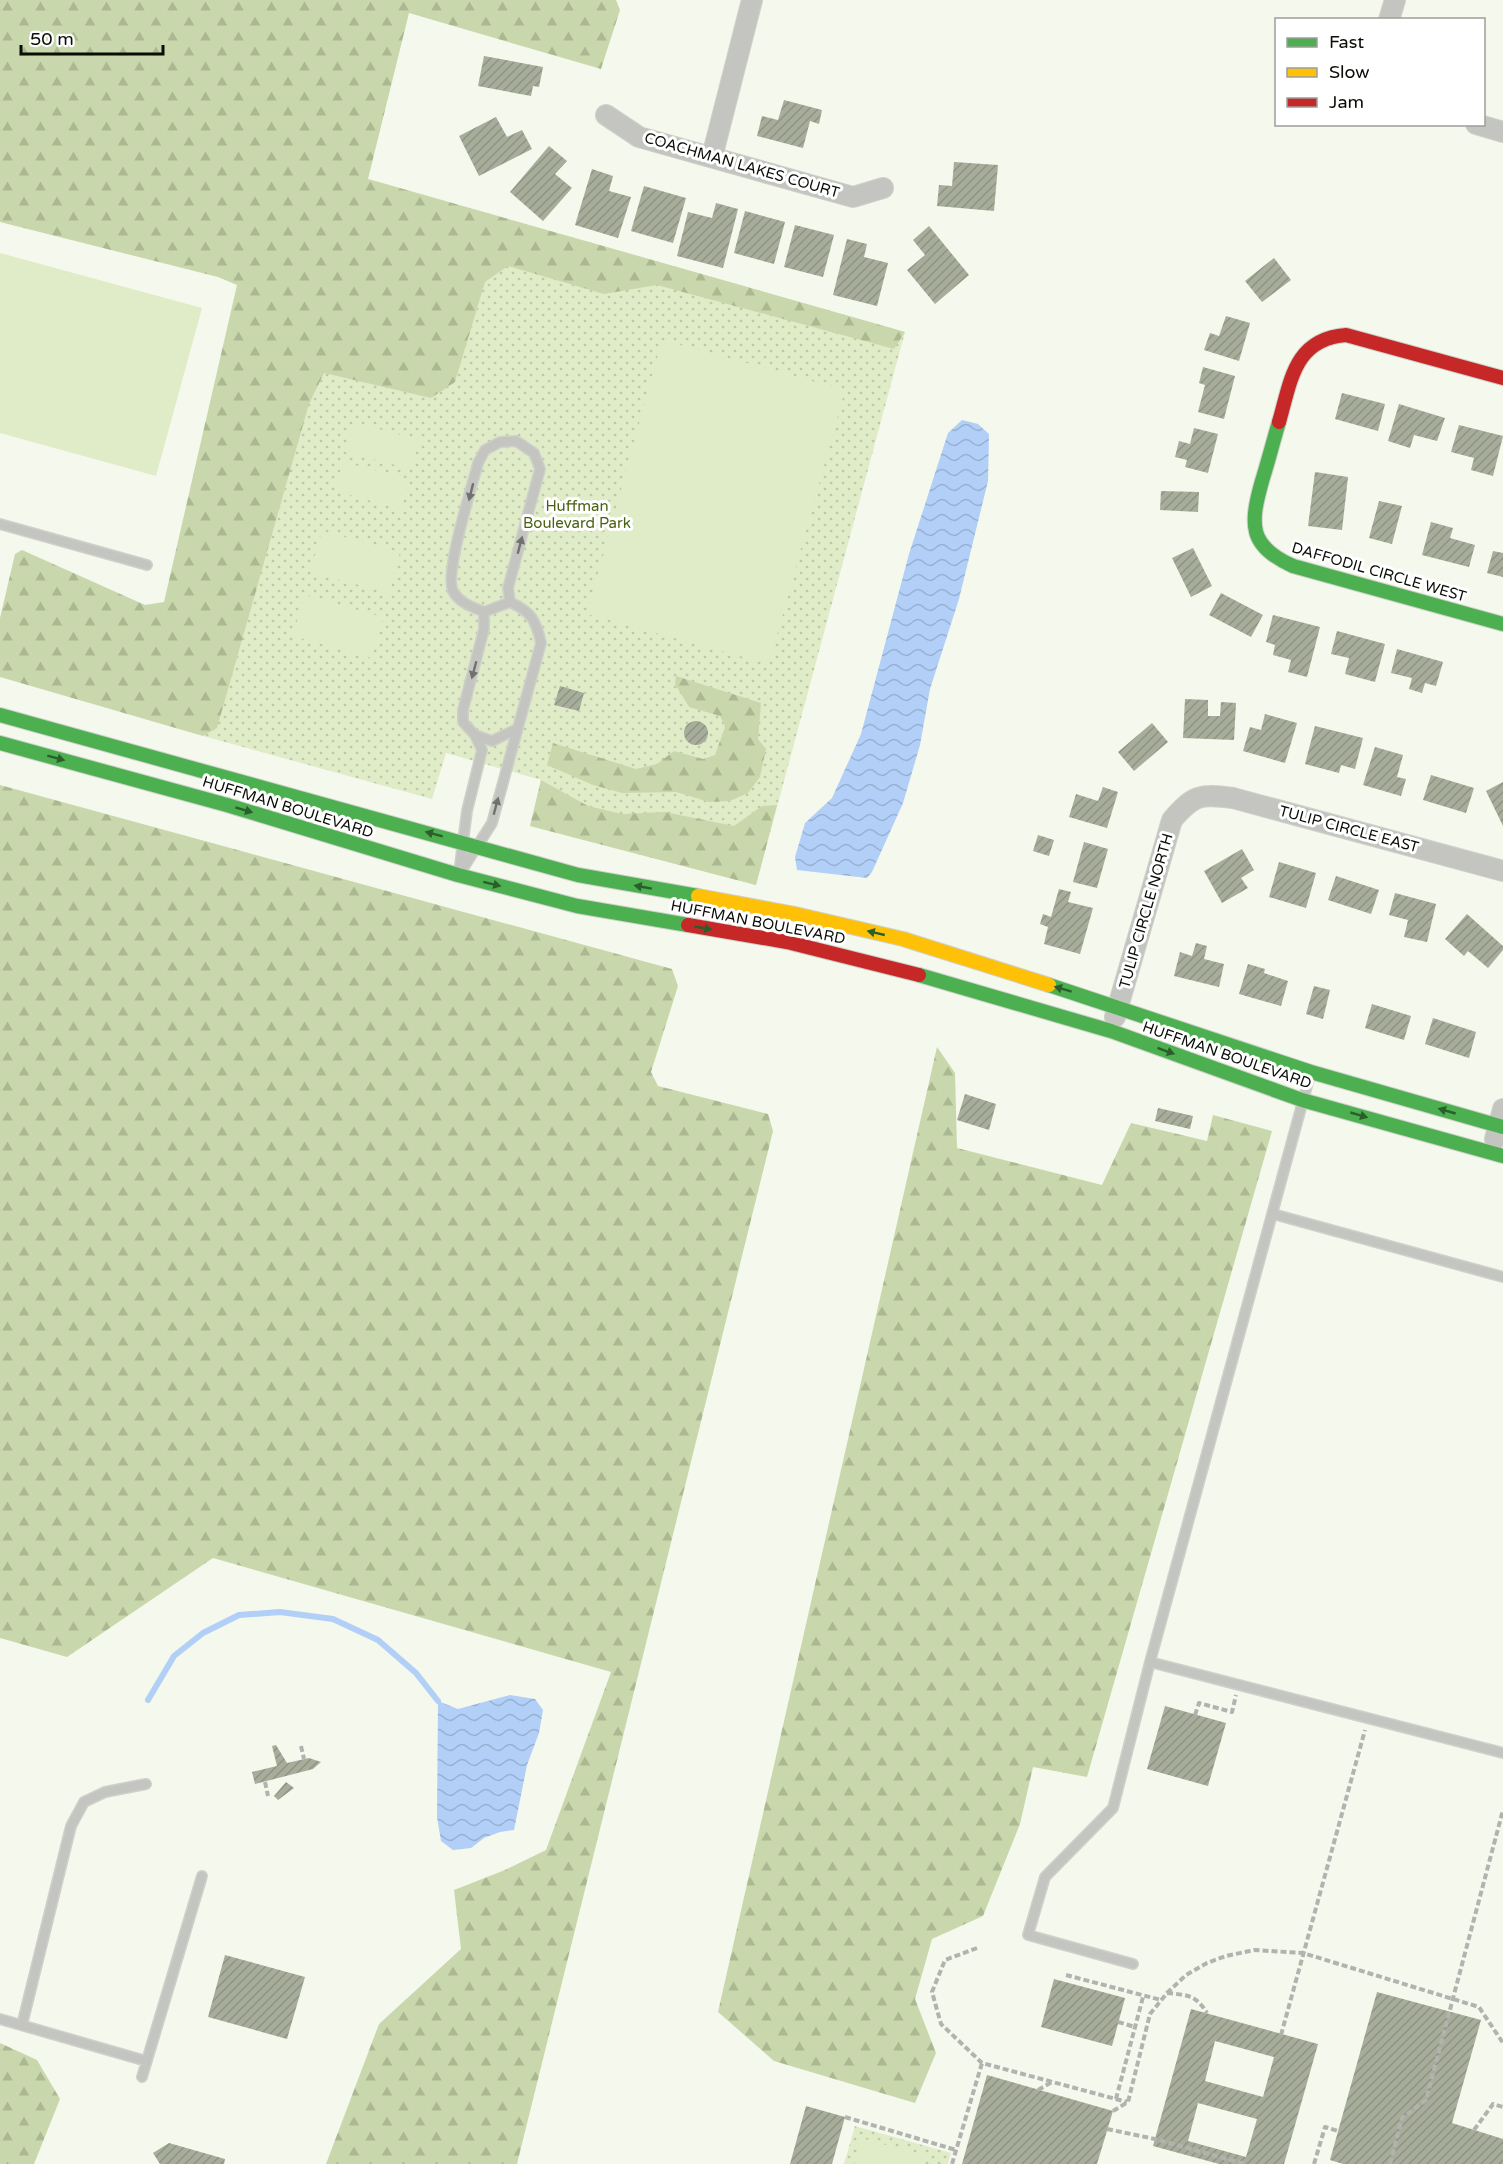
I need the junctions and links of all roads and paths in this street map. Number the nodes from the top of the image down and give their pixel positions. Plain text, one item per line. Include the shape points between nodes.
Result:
1 (752, 0) edge
2 (1395, 0) edge
3 (1390, 18) edge
4 (606, 115) dead end
5 (1483, 126) edge
6 (1503, 132) edge
7 (712, 157) junction
8 (883, 188) dead end
9 (1503, 378) edge
10 (0, 524) edge
11 (147, 565) dead end
12 (510, 602) junction
13 (484, 612) junction
14 (1503, 624) edge
15 (0, 715) edge
16 (517, 729) junction
17 (475, 735) junction
18 (0, 743) edge
19 (1195, 798) joint
20 (462, 842) junction
21 (477, 847) junction
22 (1503, 871) edge
23 (458, 875) junction
24 (1118, 1006) junction
25 (1111, 1031) junction
26 (1311, 1072) junction
27 (1302, 1100) junction
28 (1502, 1121) edge
29 (1497, 1154) edge
30 (1273, 1214) junction
31 (1503, 1277) edge
32 (1150, 1662) junction
33 (1365, 1730) dead end
34 (301, 1746) dead end
35 (1503, 1753) edge
36 (304, 1759) dead end
37 (264, 1782) dead end
38 (146, 1784) dead end
39 (268, 1796) dead end
40 (1503, 1810) edge
41 (202, 1876) dead end
42 (977, 1948) dead end
43 (1303, 1953) junction
44 (1133, 1964) dead end
45 (1066, 1975) dead end
46 (1167, 1993) junction
47 (1143, 1997) junction
48 (1452, 1999) junction
49 (1161, 2000) junction
50 (1207, 2013) dead end
51 (0, 2019) edge
52 (1118, 2022) dead end
53 (22, 2025) junction
54 (1135, 2027) junction
55 (1281, 2035) dead end
56 (1503, 2043) edge
57 (146, 2061) junction
58 (982, 2063) junction
59 (142, 2077) dead end
60 (1053, 2082) junction
61 (1038, 2090) dead end
62 (1116, 2099) junction
63 (1128, 2102) junction
64 (1503, 2107) edge
65 (1113, 2111) dead end
66 (845, 2117) dead end
67 (1107, 2129) dead end
68 (1474, 2130) dead end
69 (1338, 2131) dead end
70 (956, 2150) junction
71 (952, 2164) edge
72 (1245, 2164) edge
73 (1314, 2164) edge
74 (1390, 2164) edge

1 - 7 street
2 - 3 street
4 - 7 street, COACHMAN LAKES COURT via 639,136
5 - 6 street
7 - 8 street, COACHMAN LAKES COURT via 853,197
9 - 14 street, DAFFODIL CIRCLE WEST via 1346,335 1316,342 1305,352 1293,374 1253,525 1256,536 1276,559 1293,566
10 - 11 lane
12 - 13 lane
12 -> 13 lane via 508,588 540,469 534,453 516,441 500,442 485,450 478,463 451,571 452,590 459,600
12 - 16 lane via 536,622 541,644
13 -> 17 lane via 484,629 463,710 463,722
20 -> 15 street, HUFFMAN BOULEVARD
16 - 17 lane via 492,741
21 -> 16 lane via 492,823
17 - 20 lane via 482,750
18 -> 23 street, HUFFMAN BOULEVARD via 227,805
19 - 22 street, TULIP CIRCLE EAST via 1233,798
19 - 24 street, TULIP CIRCLE NORTH via 1172,820
20 - 21 street, HUFFMAN BOULEVARD
20 - 23 lane
21 - 23 lane
24 -> 21 street, HUFFMAN BOULEVARD via 903,939 795,914 578,875
23 -> 25 street, HUFFMAN BOULEVARD via 577,906 787,942 851,957
24 - 25 street, TULIP CIRCLE NORTH
24 - 26 street, HUFFMAN BOULEVARD
25 -> 27 street, HUFFMAN BOULEVARD
26 - 27 lane
28 -> 26 street, HUFFMAN BOULEVARD
27 -> 29 street, HUFFMAN BOULEVARD
27 - 30 lane
28 - 29 street
30 - 31 lane
30 - 32 lane
32 - 35 lane
32 - 44 lane via 1113,1808 1045,1877 1028,1935
33 - 43 path
34 - 36 path
37 - 39 path
38 - 53 lane via 105,1792 84,1802 71,1826
40 - 48 path
41 - 57 lane
42 - 58 path via 945,1960 932,1992 941,2024
43 - 46 path via 1254,1950 1226,1956 1186,1975
43 - 48 path
43 - 55 path
45 - 47 path
46 - 49 path
46 - 50 path via 1200,2001
47 - 49 path
47 - 54 path
48 - 56 path via 1479,2007
48 - 74 path via 1426,2100 1402,2118
49 - 63 path via 1150,2014
51 - 53 lane
52 - 54 path
53 - 57 lane
54 - 62 path
57 - 59 lane
58 - 60 path
58 - 70 path
60 - 61 path
60 - 62 path
62 - 63 path
63 - 65 path
64 - 68 path via 1492,2104
66 - 70 path
67 - 72 path
69 - 73 path via 1325,2127
70 - 71 path

